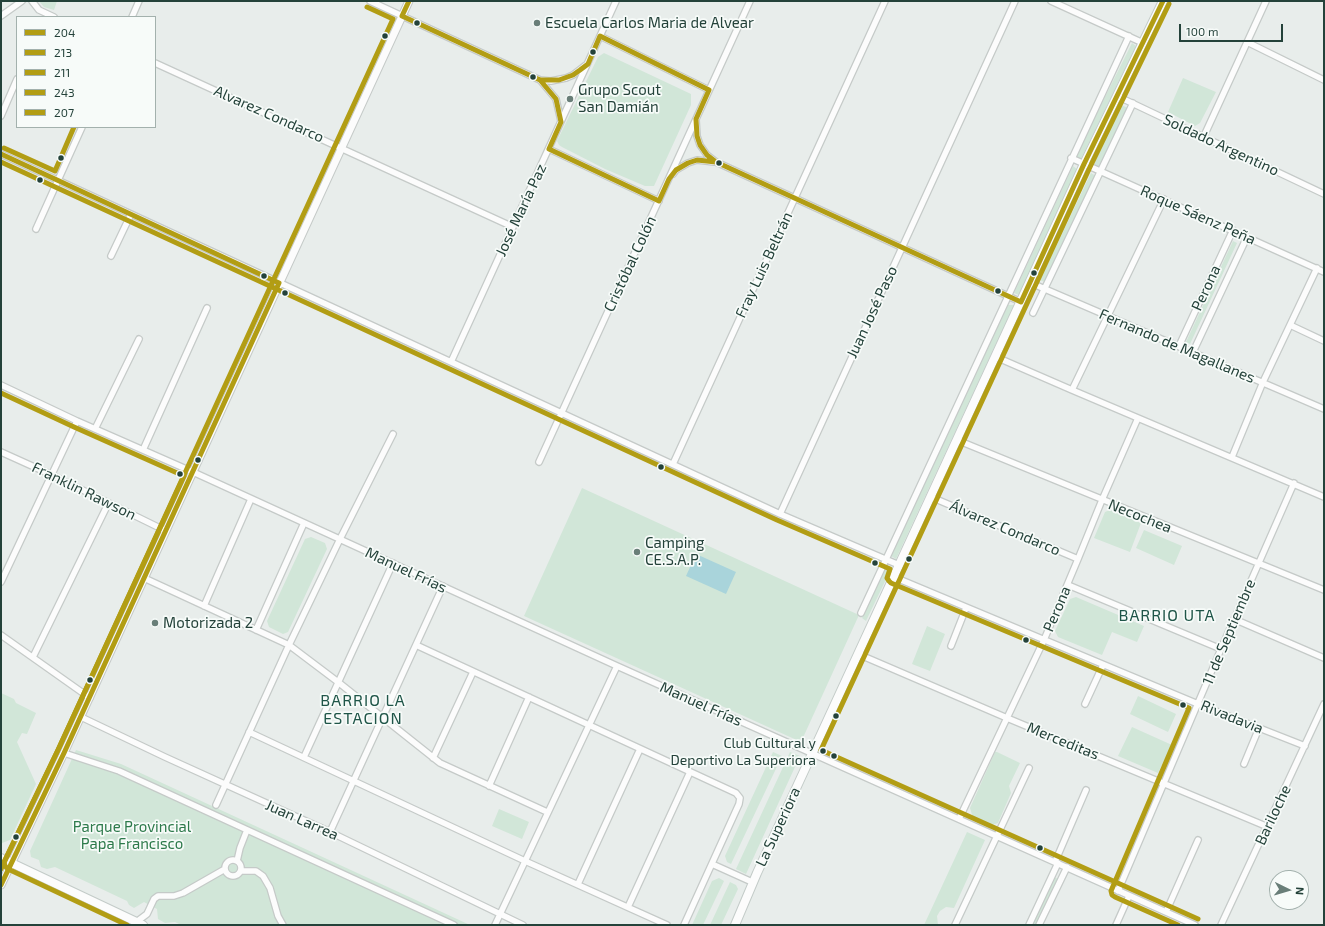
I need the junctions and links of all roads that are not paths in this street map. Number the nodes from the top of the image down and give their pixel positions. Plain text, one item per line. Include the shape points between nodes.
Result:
1 (22, 1) edge
2 (32, 1) edge
3 (139, 1) edge
4 (370, 1) edge
5 (409, 1) edge
6 (616, 1) edge
7 (750, 1) edge
8 (885, 1) edge
9 (1015, 1) edge
10 (1051, 1) edge
11 (1163, 1) edge
12 (1266, 1) edge
13 (1, 16) edge
14 (52, 16) edge
15 (132, 16) edge
16 (402, 16) junction
17 (600, 36) junction
18 (1129, 36) junction
19 (1247, 42) junction
20 (1143, 43) junction
21 (156, 63) edge
22 (588, 64) junction
23 (540, 80) junction
24 (1324, 80) edge
25 (16, 81) edge
26 (709, 90) junction
27 (1117, 96) junction
28 (1133, 103) junction
29 (1, 116) edge
30 (696, 119) junction
31 (561, 122) junction
32 (82, 128) edge
33 (1204, 136) junction
34 (341, 148) junction
35 (549, 149) junction
36 (1, 154) edge
37 (1072, 158) junction
38 (716, 162) junction
39 (1084, 164) junction
40 (1101, 171) junction
41 (669, 179) junction
42 (58, 180) junction
43 (1324, 194) edge
44 (795, 198) junction
45 (1164, 199) junction
46 (659, 201) junction
47 (131, 214) junction
48 (513, 227) junction
49 (36, 229) dead end
50 (1233, 230) junction
51 (1247, 237) junction
52 (902, 247) junction
53 (111, 256) dead end
54 (1317, 268) junction
55 (1324, 272) edge
56 (279, 283) junction
57 (1031, 283) junction
58 (1044, 288) junction
59 (1008, 296) junction
60 (1021, 302) junction
61 (207, 308) dead end
62 (1033, 312) dead end
63 (1108, 316) junction
64 (1290, 325) junction
65 (139, 339) dead end
66 (1324, 341) edge
67 (1179, 346) junction
68 (1193, 352) junction
69 (996, 357) junction
70 (451, 362) junction
71 (1263, 382) junction
72 (1, 385) edge
73 (1072, 390) junction
74 (1324, 408) edge
75 (562, 413) junction
76 (1138, 418) junction
77 (77, 421) junction
78 (95, 429) junction
79 (393, 434) dead end
80 (957, 440) junction
81 (143, 450) junction
82 (1, 452) edge
83 (1232, 457) junction
84 (539, 462) dead end
85 (673, 464) junction
86 (193, 472) junction
87 (52, 475) junction
88 (1294, 483) junction
89 (931, 497) junction
90 (1324, 497) edge
91 (251, 499) junction
92 (1102, 500) junction
93 (108, 504) junction
94 (780, 514) junction
95 (304, 523) junction
96 (166, 531) junction
97 (340, 539) junction
98 (886, 559) junction
99 (1078, 559) junction
100 (393, 563) junction
101 (1258, 563) junction
102 (899, 565) junction
103 (894, 577) junction
104 (144, 578) junction
105 (1, 582) edge
106 (1068, 584) junction
107 (443, 586) junction
108 (1324, 590) edge
109 (204, 606) junction
110 (966, 608) junction
111 (861, 613) dead end
112 (1234, 619) junction
113 (256, 630) junction
114 (1, 634) edge
115 (1044, 640) junction
116 (289, 645) junction
117 (416, 645) junction
118 (951, 646) dead end
119 (1221, 649) junction
120 (858, 654) junction
121 (33, 657) junction
122 (1324, 658) edge
123 (1103, 664) junction
124 (617, 666) junction
125 (473, 672) junction
126 (338, 682) junction
127 (90, 698) junction
128 (529, 698) junction
129 (1085, 704) dead end
130 (1198, 704) junction
131 (1324, 704) edge
132 (81, 717) junction
133 (382, 718) junction
134 (1007, 718) junction
135 (589, 725) junction
136 (1259, 728) junction
137 (249, 732) junction
138 (1305, 746) junction
139 (640, 749) junction
140 (64, 753) junction
141 (812, 754) junction
142 (304, 757) junction
143 (433, 758) junction
144 (1244, 764) dead end
145 (1029, 768) dead end
146 (690, 772) junction
147 (354, 780) junction
148 (1164, 783) junction
149 (225, 785) junction
150 (489, 786) junction
151 (1086, 790) dead end
152 (216, 805) dead end
153 (547, 812) junction
154 (959, 819) junction
155 (1268, 827) junction
156 (247, 830) junction
157 (330, 832) junction
158 (998, 836) junction
159 (1198, 840) dead end
160 (1, 858) edge
161 (236, 861) junction
162 (525, 861) junction
163 (11, 863) junction
164 (1056, 863) junction
165 (712, 864) junction
166 (1067, 867) junction
167 (225, 868) junction
168 (241, 871) junction
169 (752, 882) junction
170 (578, 884) junction
171 (1, 885) edge
172 (1118, 891) junction
173 (748, 892) junction
174 (1129, 896) junction
175 (628, 907) junction
176 (1166, 912) junction
177 (500, 914) junction
178 (138, 924) edge
179 (282, 925) edge
180 (454, 925) edge
181 (495, 925) edge
182 (523, 925) edge
183 (667, 925) edge
184 (684, 925) edge
185 (731, 925) edge
186 (735, 925) edge
187 (955, 925) edge
188 (1028, 925) edge
189 (1039, 925) edge
190 (1116, 925) edge
191 (1195, 925) edge
192 (1222, 925) edge

1 - 13 street
2 - 14 street via 39,10
3 - 15 street
4 - 16 street
5 - 16 street
6 - 17 street, José María Paz
7 - 26 street, Cristóbal Colón
8 - 44 street, Fray Luis Beltrán
9 - 52 street, Juan José Paso
10 - 18 street
11 - 20 main road, La Superiora
12 - 19 street
16 - 23 street
16 - 34 street
17 - 22 street, José María Paz
17 - 26 street
18 - 20 street
18 - 37 street
19 - 24 street
19 - 33 street
20 - 27 main road, La Superiora
21 - 34 street, Alvarez Condarco
22 - 23 street via 566,78
22 - 31 street, José María Paz
23 - 31 street via 556,99
25 - 29 street
26 - 30 street, Cristóbal Colón
27 - 28 street, Soldado Argentino
27 - 39 main road, La Superiora
28 - 33 street, Soldado Argentino
28 - 40 street
30 - 38 street via 696,136 700,145
30 - 41 street, Cristóbal Colón
31 - 35 street, José María Paz
32 - 42 street
33 - 43 street, Soldado Argentino
34 - 48 street, Alvarez Condarco
34 - 56 street
35 - 46 street
35 - 48 street, José María Paz
36 - 42 street
37 - 39 street, Roque Sáenz Peña
37 - 59 street
38 - 41 street via 697,160 688,163 676,170
38 - 44 street
39 - 40 street, Roque Sáenz Peña
39 - 57 main road, La Superiora
40 - 45 street, Roque Sáenz Peña
40 - 58 street
41 - 46 street, Cristóbal Colón
42 - 47 street
42 - 49 street
44 - 52 street
44 - 85 street, Fray Luis Beltrán
45 - 50 street, Roque Sáenz Peña
45 - 63 street
46 - 75 street, Cristóbal Colón
47 - 53 street
47 - 56 street
48 - 70 street, José María Paz
50 - 51 street, Roque Sáenz Peña
50 - 67 street, Perona
51 - 54 street, Roque Sáenz Peña
51 - 68 street, Perona
52 - 59 street
52 - 94 street, Juan José Paso
54 - 55 street, Roque Sáenz Peña
54 - 64 street
56 - 70 street
56 - 86 street
57 - 58 street, Fernando de Magallanes
57 - 60 main road, La Superiora
58 - 62 street
58 - 63 street, Fernando de Magallanes
59 - 60 street
59 - 98 street
60 - 69 main road, La Superiora
61 - 81 street
63 - 67 street, Fernando de Magallanes
63 - 73 street
64 - 66 street
64 - 71 street
65 - 78 street
67 - 68 street, Fernando de Magallanes
68 - 71 street, Fernando de Magallanes
69 - 73 street
69 - 80 main road, La Superiora
70 - 75 street
71 - 74 street, Fernando de Magallanes
71 - 83 street
72 - 77 street, Manuel Frías
73 - 76 street
75 - 84 street, Cristóbal Colón
75 - 85 street
76 - 83 street
76 - 92 street, Perona
77 - 78 street, Manuel Frías
77 - 87 street
78 - 81 street, Manuel Frías
79 - 97 street
80 - 89 main road, La Superiora
80 - 92 street, Necochea
81 - 86 street, Manuel Frías
82 - 87 street, Franklin Rawson
83 - 88 street
85 - 94 street
86 - 91 street, Manuel Frías
86 - 96 street
87 - 93 street, Franklin Rawson
87 - 105 street
88 - 90 street
88 - 101 street, 11 de Septiembre
89 - 99 street, Álvarez Condarco
89 - 102 main road, La Superiora
91 - 95 street, Manuel Frías
91 - 109 street
92 - 99 street, Perona
92 - 101 street, Necochea
93 - 96 street, Franklin Rawson
93 - 121 street
94 - 98 street
95 - 97 street, Manuel Frías
95 - 113 street
96 - 104 street
97 - 100 street, Manuel Frías
97 - 116 street
98 - 102 street
98 - 111 street
99 - 106 street, Perona
100 - 107 street, Manuel Frías
100 - 126 street
101 - 108 street, Necochea
101 - 112 street, 11 de Septiembre
102 - 103 main road, La Superiora
103 - 110 street, Rivadavia
103 - 120 main road, La Superiora
104 - 109 street
104 - 127 street
106 - 115 street, Perona
106 - 119 street
107 - 117 street
107 - 124 street, Manuel Frías
109 - 113 street
110 - 115 street, Rivadavia
110 - 118 street
112 - 119 street, 11 de Septiembre
112 - 122 street
113 - 116 street
114 - 121 street
115 - 123 street, Rivadavia
115 - 134 street, Perona
116 - 126 street
116 - 137 street
117 - 125 street
117 - 133 street
119 - 130 street, 11 de Septiembre
120 - 134 street, Merceditas
120 - 141 main road, La Superiora
121 - 127 street
123 - 129 street
123 - 130 street, Rivadavia
124 - 135 street
124 - 141 street, Manuel Frías
125 - 128 street
125 - 143 street
126 - 133 street
126 - 142 street
127 - 132 street
128 - 135 street
128 - 150 street
130 - 136 street, Rivadavia
130 - 148 street, 11 de Septiembre
131 - 138 street, Bariloche
132 - 140 street
132 - 149 street, Juan Larrea
133 - 143 street
133 - 147 street
134 - 148 street, Merceditas
134 - 154 street, Perona
135 - 139 street
135 - 153 street
136 - 138 street, Rivadavia
136 - 144 street
137 - 142 street
137 - 149 street
138 - 155 street, Bariloche
139 - 146 street
139 - 170 street
140 - 156 street via 119,771
140 - 163 street
141 - 154 street, Manuel Frías
141 - 169 main road, La Superiora
142 - 147 street
143 - 150 street
145 - 158 street
146 - 165 street via 736,793 740,798 740,804
146 - 175 street
147 - 157 street
147 - 162 street
148 - 155 street, Merceditas
148 - 172 street, 11 de Septiembre
149 - 152 street
149 - 157 street, Juan Larrea
150 - 153 street
151 - 164 street
153 - 162 street
154 - 158 street, Manuel Frías
155 - 192 street, Bariloche
156 - 161 street
156 - 180 street
157 - 177 street, Juan Larrea
158 - 164 street, Manuel Frías
158 - 187 street
159 - 176 street
160 - 163 main road
161 - 167 street via 229,861
161 - 168 street via 240,864
162 - 170 street
162 - 177 street
163 - 171 street
163 - 178 main road
164 - 166 street, Manuel Frías
164 - 188 street
165 - 169 street
165 - 184 street
166 - 172 street, Manuel Frías
166 - 189 street
167 - 168 street via 227,874 232,876
167 - 178 street via 183,893 158,896
168 - 179 street via 256,871 263,876 270,888
169 - 173 main road, La Superiora
170 - 175 street
172 - 174 street, Manuel Frías
173 - 185 main road, La Superiora
173 - 186 main road, La Superiora
174 - 176 street, Manuel Frías
174 - 190 street
175 - 183 street
176 - 191 street, Manuel Frías
177 - 181 street
177 - 182 street, Juan Larrea

